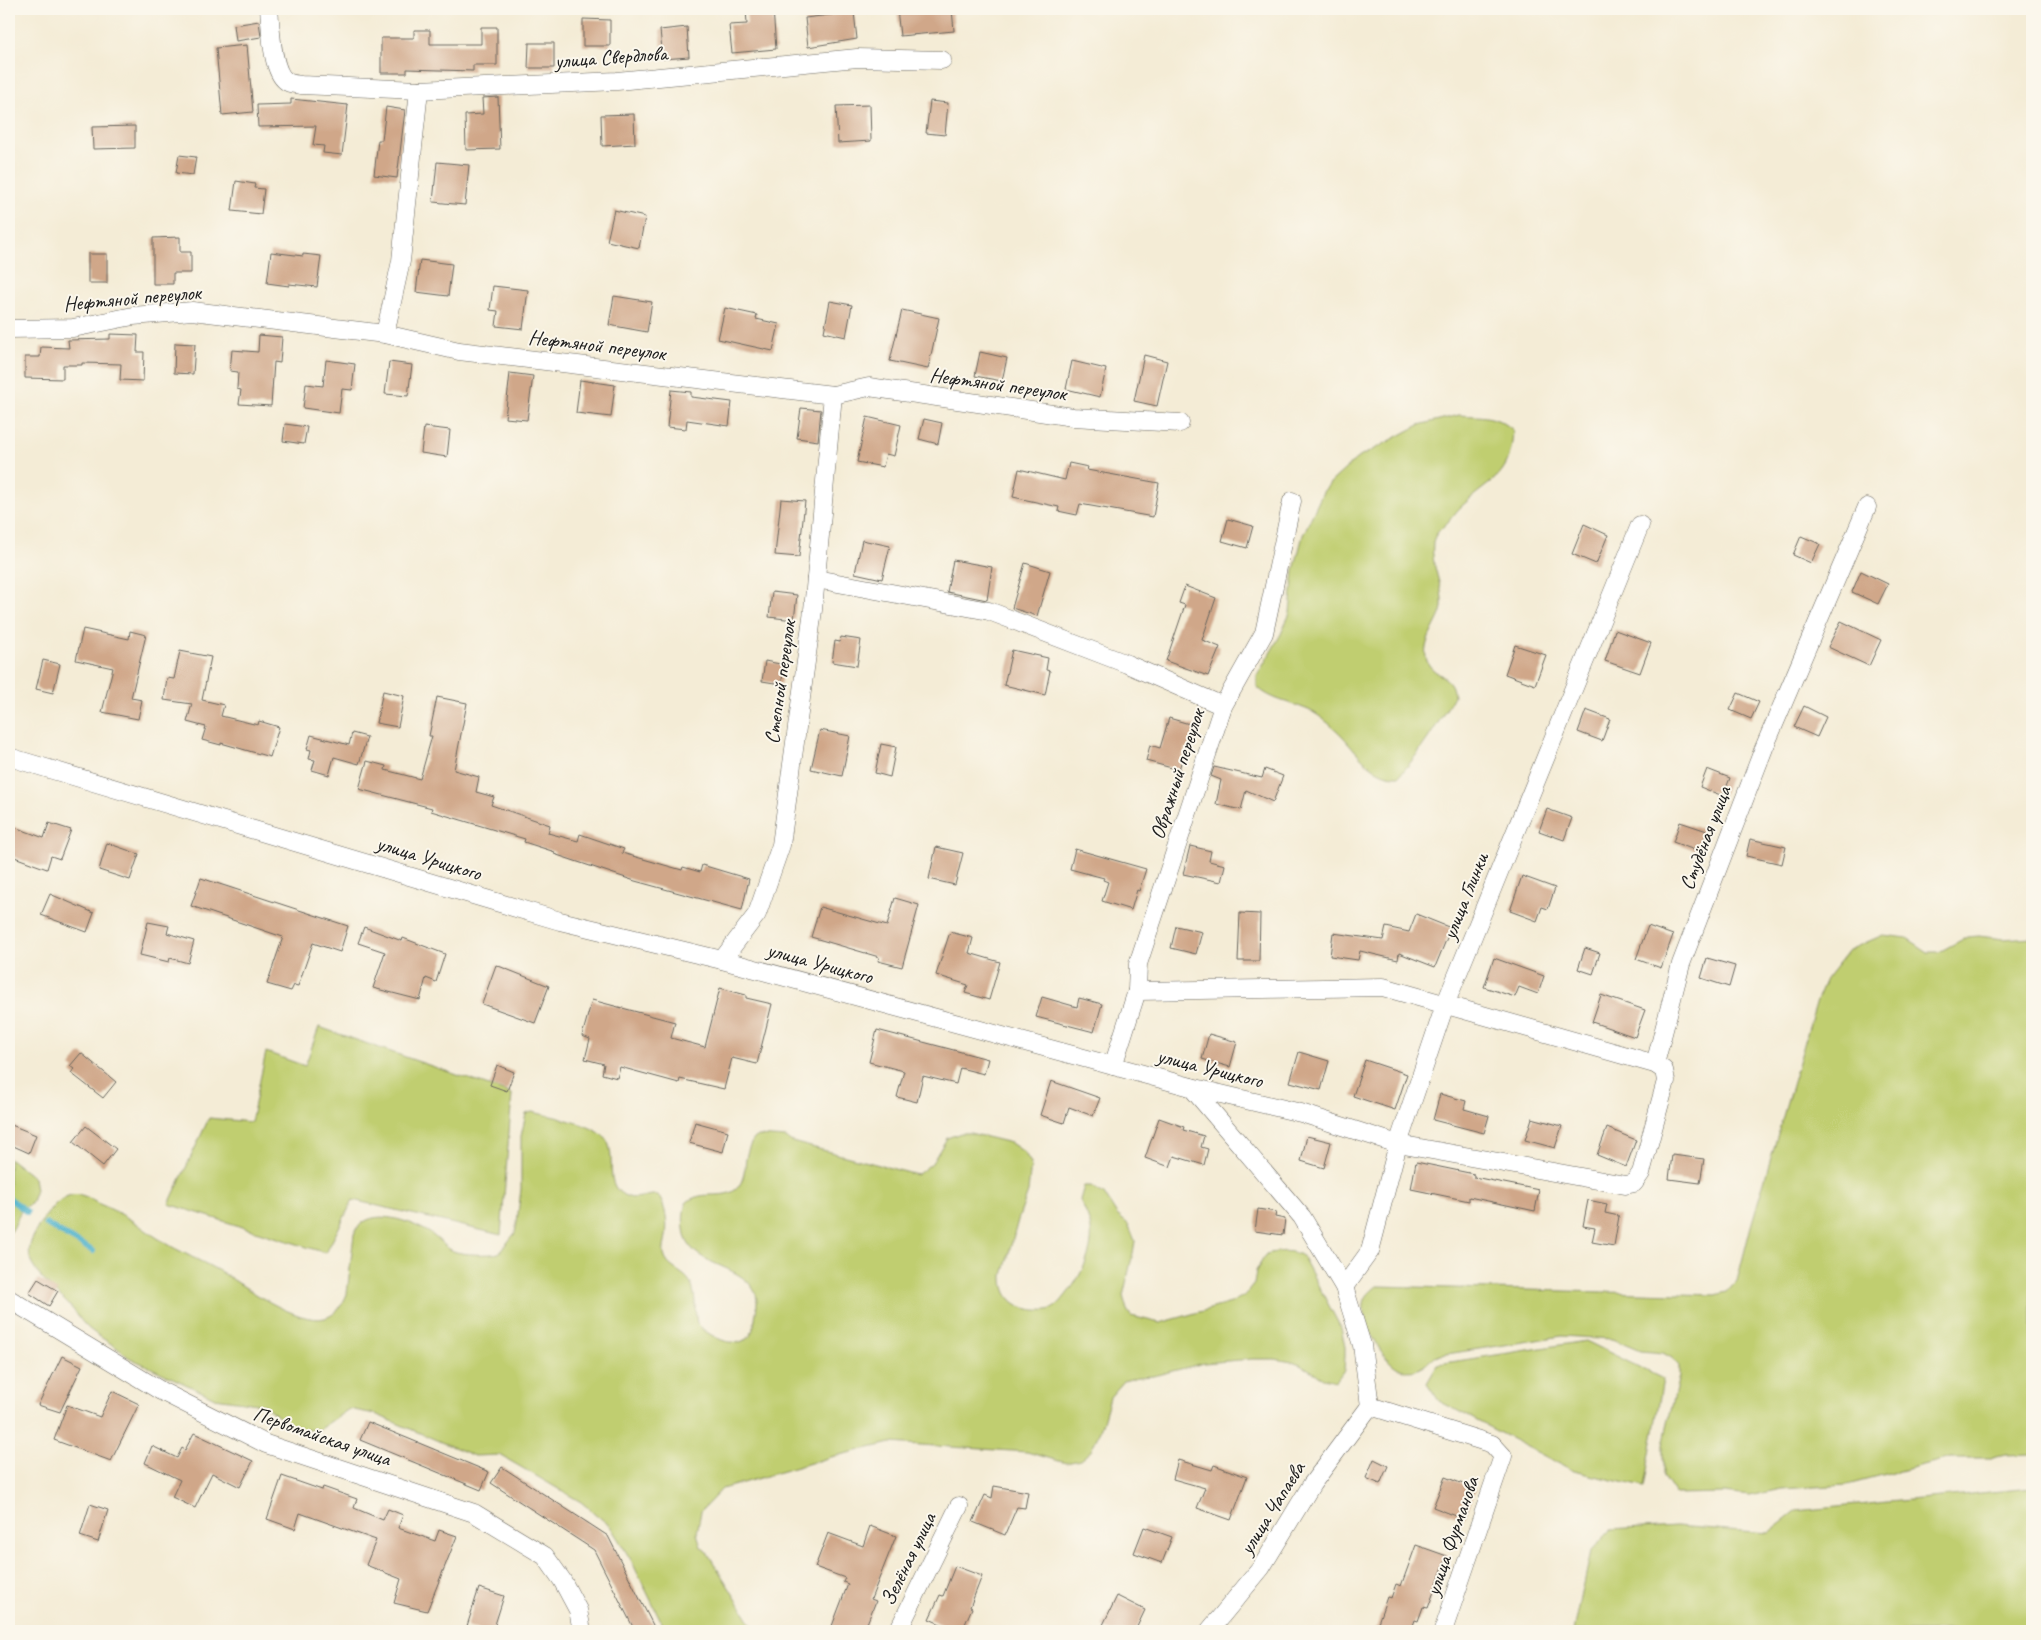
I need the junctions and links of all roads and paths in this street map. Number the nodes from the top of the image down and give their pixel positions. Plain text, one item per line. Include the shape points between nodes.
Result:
1 (269, 9) edge
2 (942, 60) dead end
3 (418, 90) junction
4 (9, 329) edge
5 (385, 334) junction
6 (834, 395) junction
7 (1180, 423) dead end
8 (1292, 501) dead end
9 (1867, 507) dead end
10 (1640, 525) dead end
11 (816, 579) junction
12 (1223, 706) junction
13 (9, 757) edge
14 (722, 960) junction
15 (1137, 991) junction
16 (1446, 1005) junction
17 (1655, 1064) junction
18 (1113, 1066) junction
19 (1191, 1087) junction
20 (1398, 1144) junction
21 (1344, 1288) junction
22 (9, 1299) edge
23 (1370, 1406) junction
24 (959, 1506) dead end
25 (582, 1631) edge
26 (898, 1631) edge
27 (1208, 1631) edge
28 (1443, 1631) edge

1 - 3 street, улица Свердлова via 275,64 284,80 291,84
2 - 3 street, улица Свердлова via 857,58 617,81
3 - 5 street via 401,261
4 - 5 street, Нефтяной переулок via 73,328 133,316 192,311
5 - 6 street, Нефтяной переулок via 459,351
6 - 7 street, Нефтяной переулок via 869,387 1073,417
6 - 11 street, Степной переулок
8 - 12 street, Овражный переулок via 1264,633
9 - 17 street, Студёная улица via 1764,748 1681,964
10 - 16 street, улица Глинки
11 - 12 street via 989,611
11 - 14 street, Степной переулок via 781,845 757,914
12 - 15 street, Овражный переулок via 1138,964
13 - 14 street, улица Урицкого via 560,921
14 - 18 street, улица Урицкого
15 - 16 street via 1383,987
15 - 18 street, Овражный переулок
16 - 17 street
16 - 20 street, улица Глинки
17 - 20 street, улица Урицкого via 1664,1070 1666,1081 1641,1173 1634,1183 1626,1185
18 - 19 street, улица Урицкого
19 - 20 street, улица Урицкого via 1301,1113
19 - 21 street via 1302,1216
20 - 21 street, улица Глинки via 1370,1251
21 - 23 street via 1362,1345
22 - 25 street, Первомайская улица via 161,1391 266,1444 474,1512 545,1556 578,1610
23 - 27 street, улица Чапаева via 1312,1484 1261,1568
23 - 28 street, улица Фурманова via 1492,1444 1503,1456
24 - 26 street, Зелёная улица

